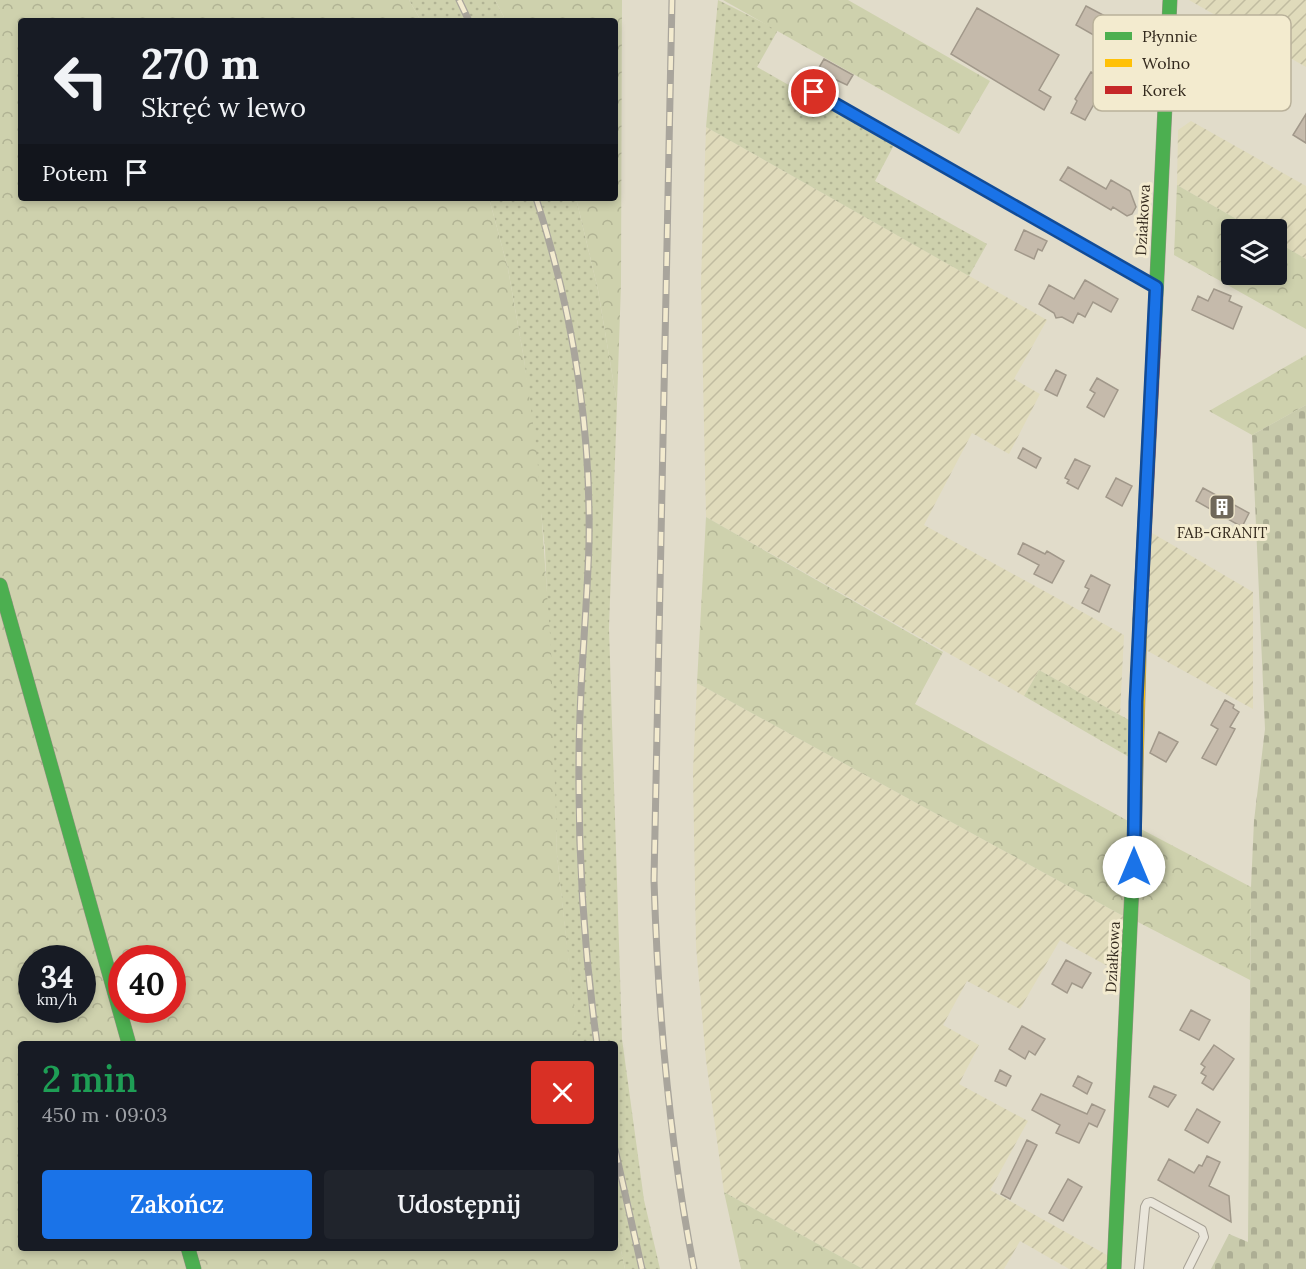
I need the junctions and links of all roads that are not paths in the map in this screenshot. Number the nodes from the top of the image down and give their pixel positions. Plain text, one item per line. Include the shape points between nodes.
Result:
1 (1170, 0) edge
2 (1169, 15) edge
3 (814, 92) dead end
4 (1165, 111) edge
5 (1156, 287) junction
6 (0, 585) edge
7 (128, 1041) edge
8 (189, 1251) edge
9 (194, 1269) edge
10 (1114, 1269) edge
11 (1139, 1269) edge
12 (1188, 1269) edge

1 - 2 street, Działkowa
3 - 5 lane
4 - 5 street, Działkowa
5 - 10 street, Działkowa
6 - 7 street
8 - 9 street
11 - 12 lane via 1145,1207 1151,1202 1202,1230 1203,1237

